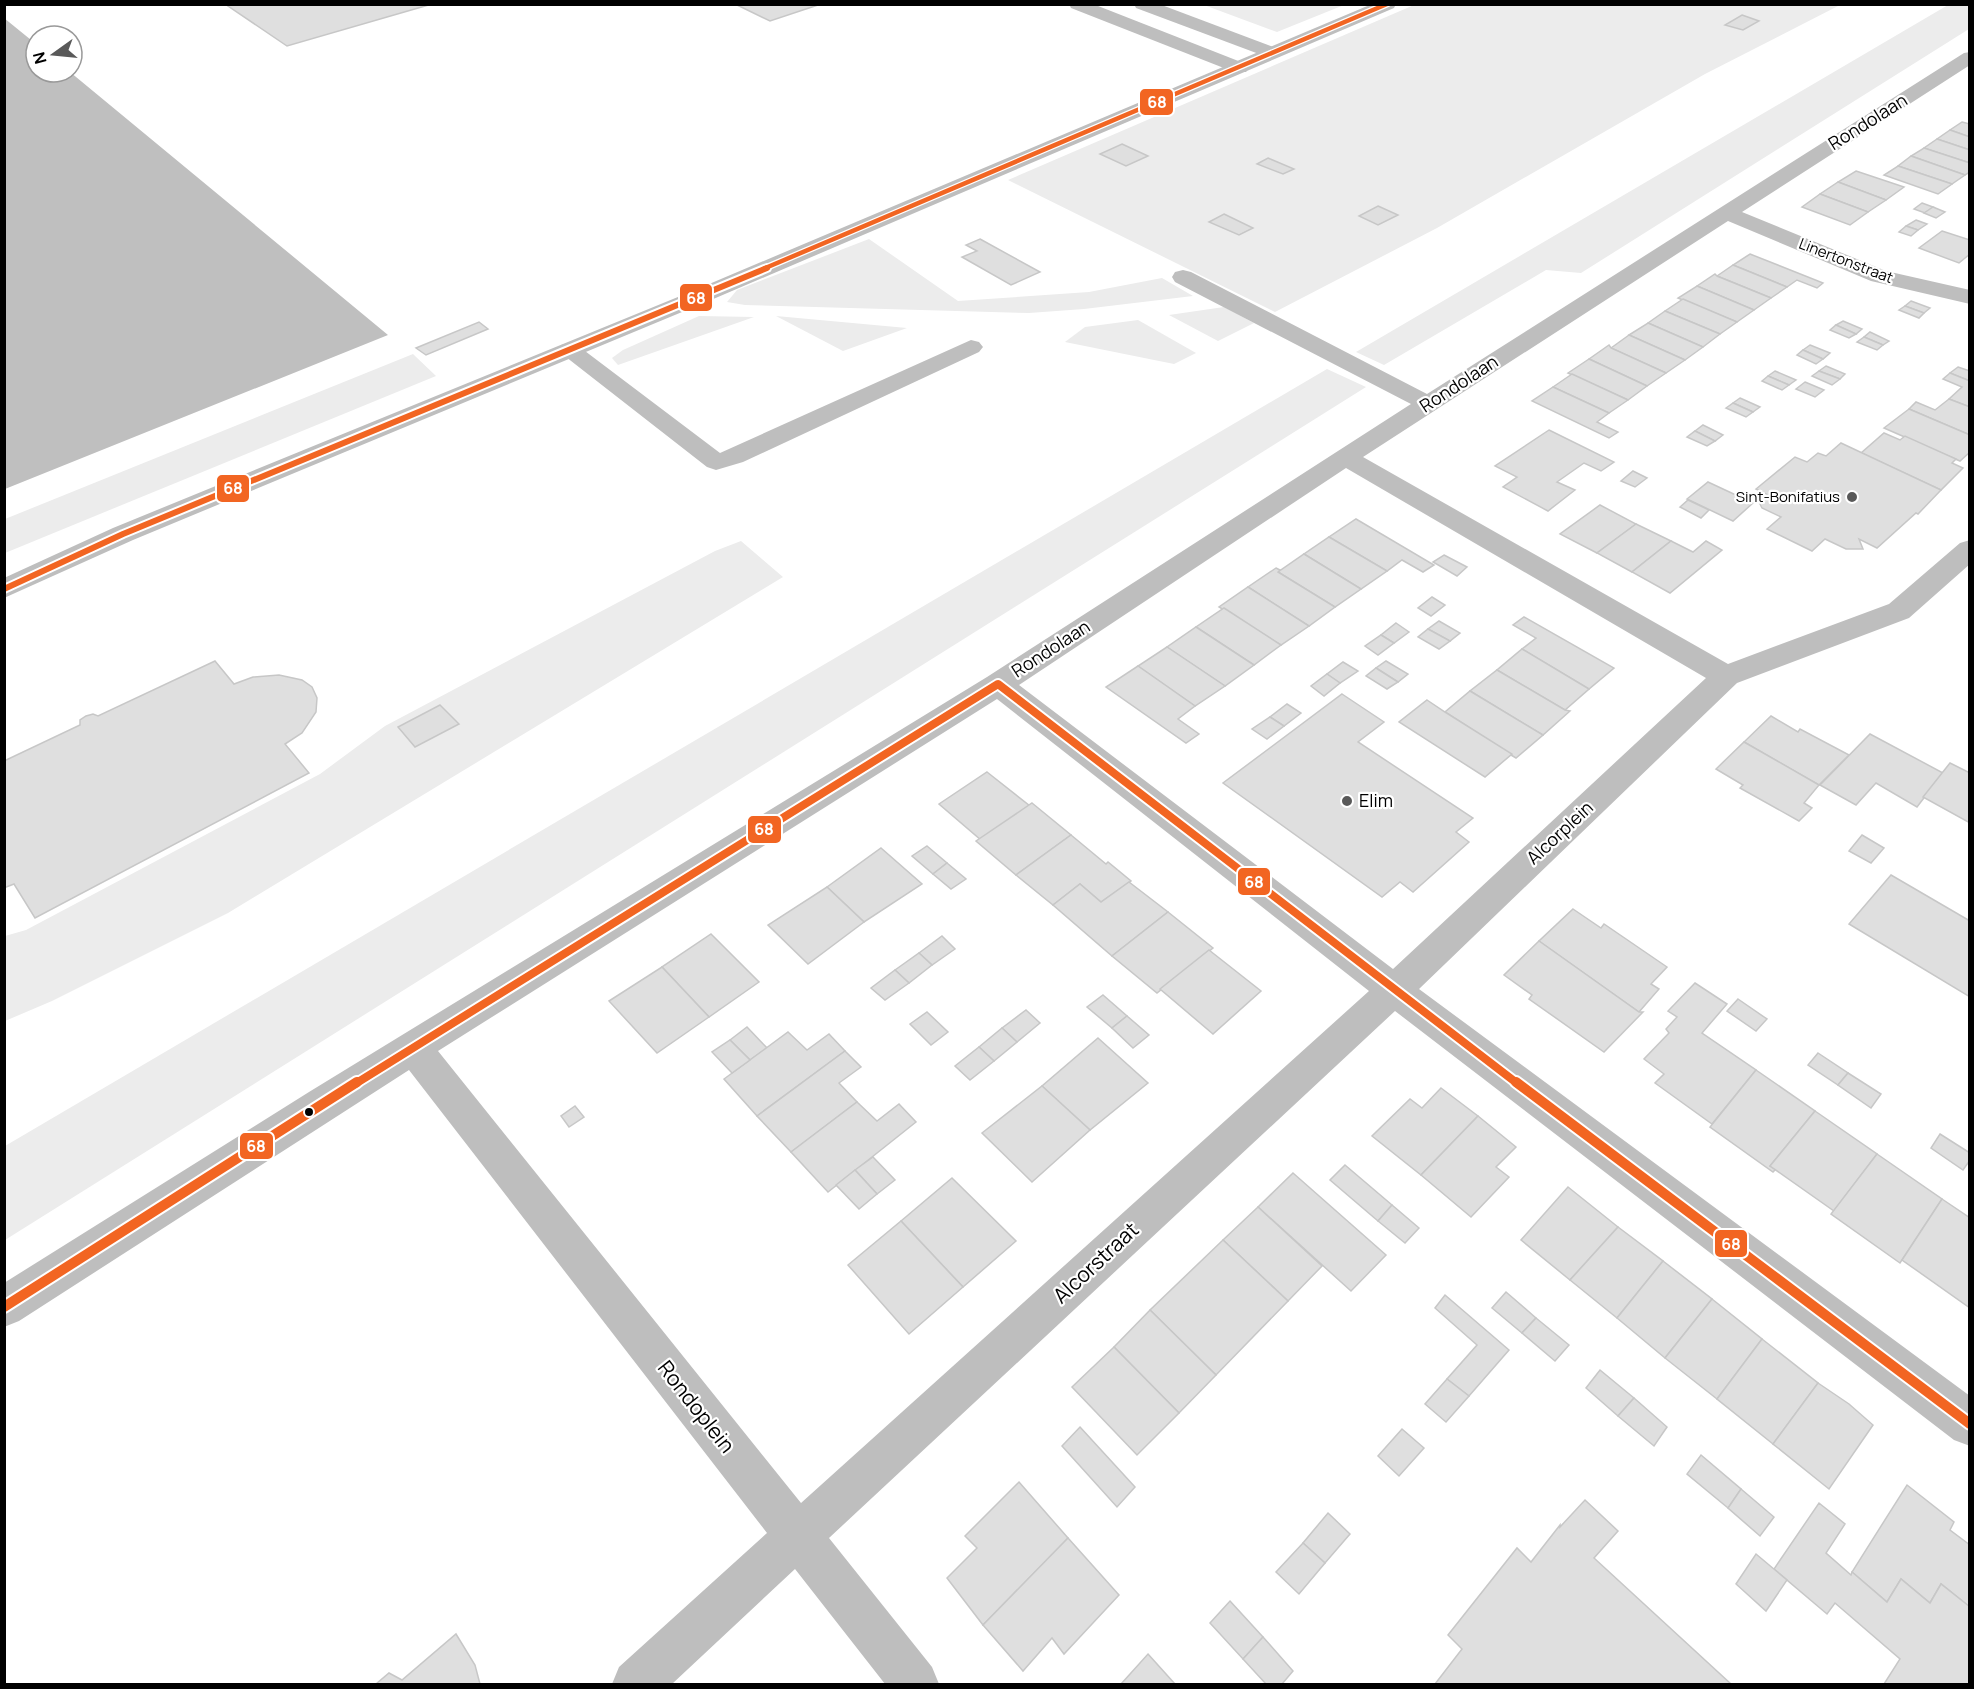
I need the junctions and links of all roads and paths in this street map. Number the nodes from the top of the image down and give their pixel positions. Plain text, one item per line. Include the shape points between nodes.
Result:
1 (1077, 4) edge
2 (1142, 4) edge
3 (1388, 4) edge
4 (1273, 53) junction
5 (1970, 57) edge
6 (1240, 68) junction
7 (1726, 213) junction
8 (1183, 277) dead end
9 (1970, 297) edge
10 (971, 347) dead end
11 (569, 350) junction
12 (1429, 404) junction
13 (1345, 457) junction
14 (1970, 549) edge
15 (4, 589) edge
16 (1726, 676) junction
17 (998, 684) junction
18 (1394, 990) junction
19 (414, 1048) junction
20 (4, 1307) edge
21 (1970, 1424) edge
22 (799, 1536) junction
23 (636, 1684) edge
24 (915, 1684) edge

1 - 6 street
2 - 4 street
3 - 4 street
4 - 6 street
5 - 7 street, Rondolaan
6 - 11 street
7 - 9 street, Linertonstraat via 1879,276
7 - 12 street, Rondolaan
8 - 12 street
10 - 11 street via 716,462
11 - 15 street via 123,534
12 - 13 street, Rondolaan
13 - 16 street
13 - 17 street, Rondolaan
14 - 16 street, Alcorplein via 1899,611
16 - 18 street, Alcorplein
17 - 18 street
17 - 19 street, Rondolaan
18 - 21 street
18 - 22 street, Alcorstraat
19 - 20 street, Rondolaan
19 - 22 street, Rondoplein
22 - 23 street
22 - 24 street, Rondoplein

